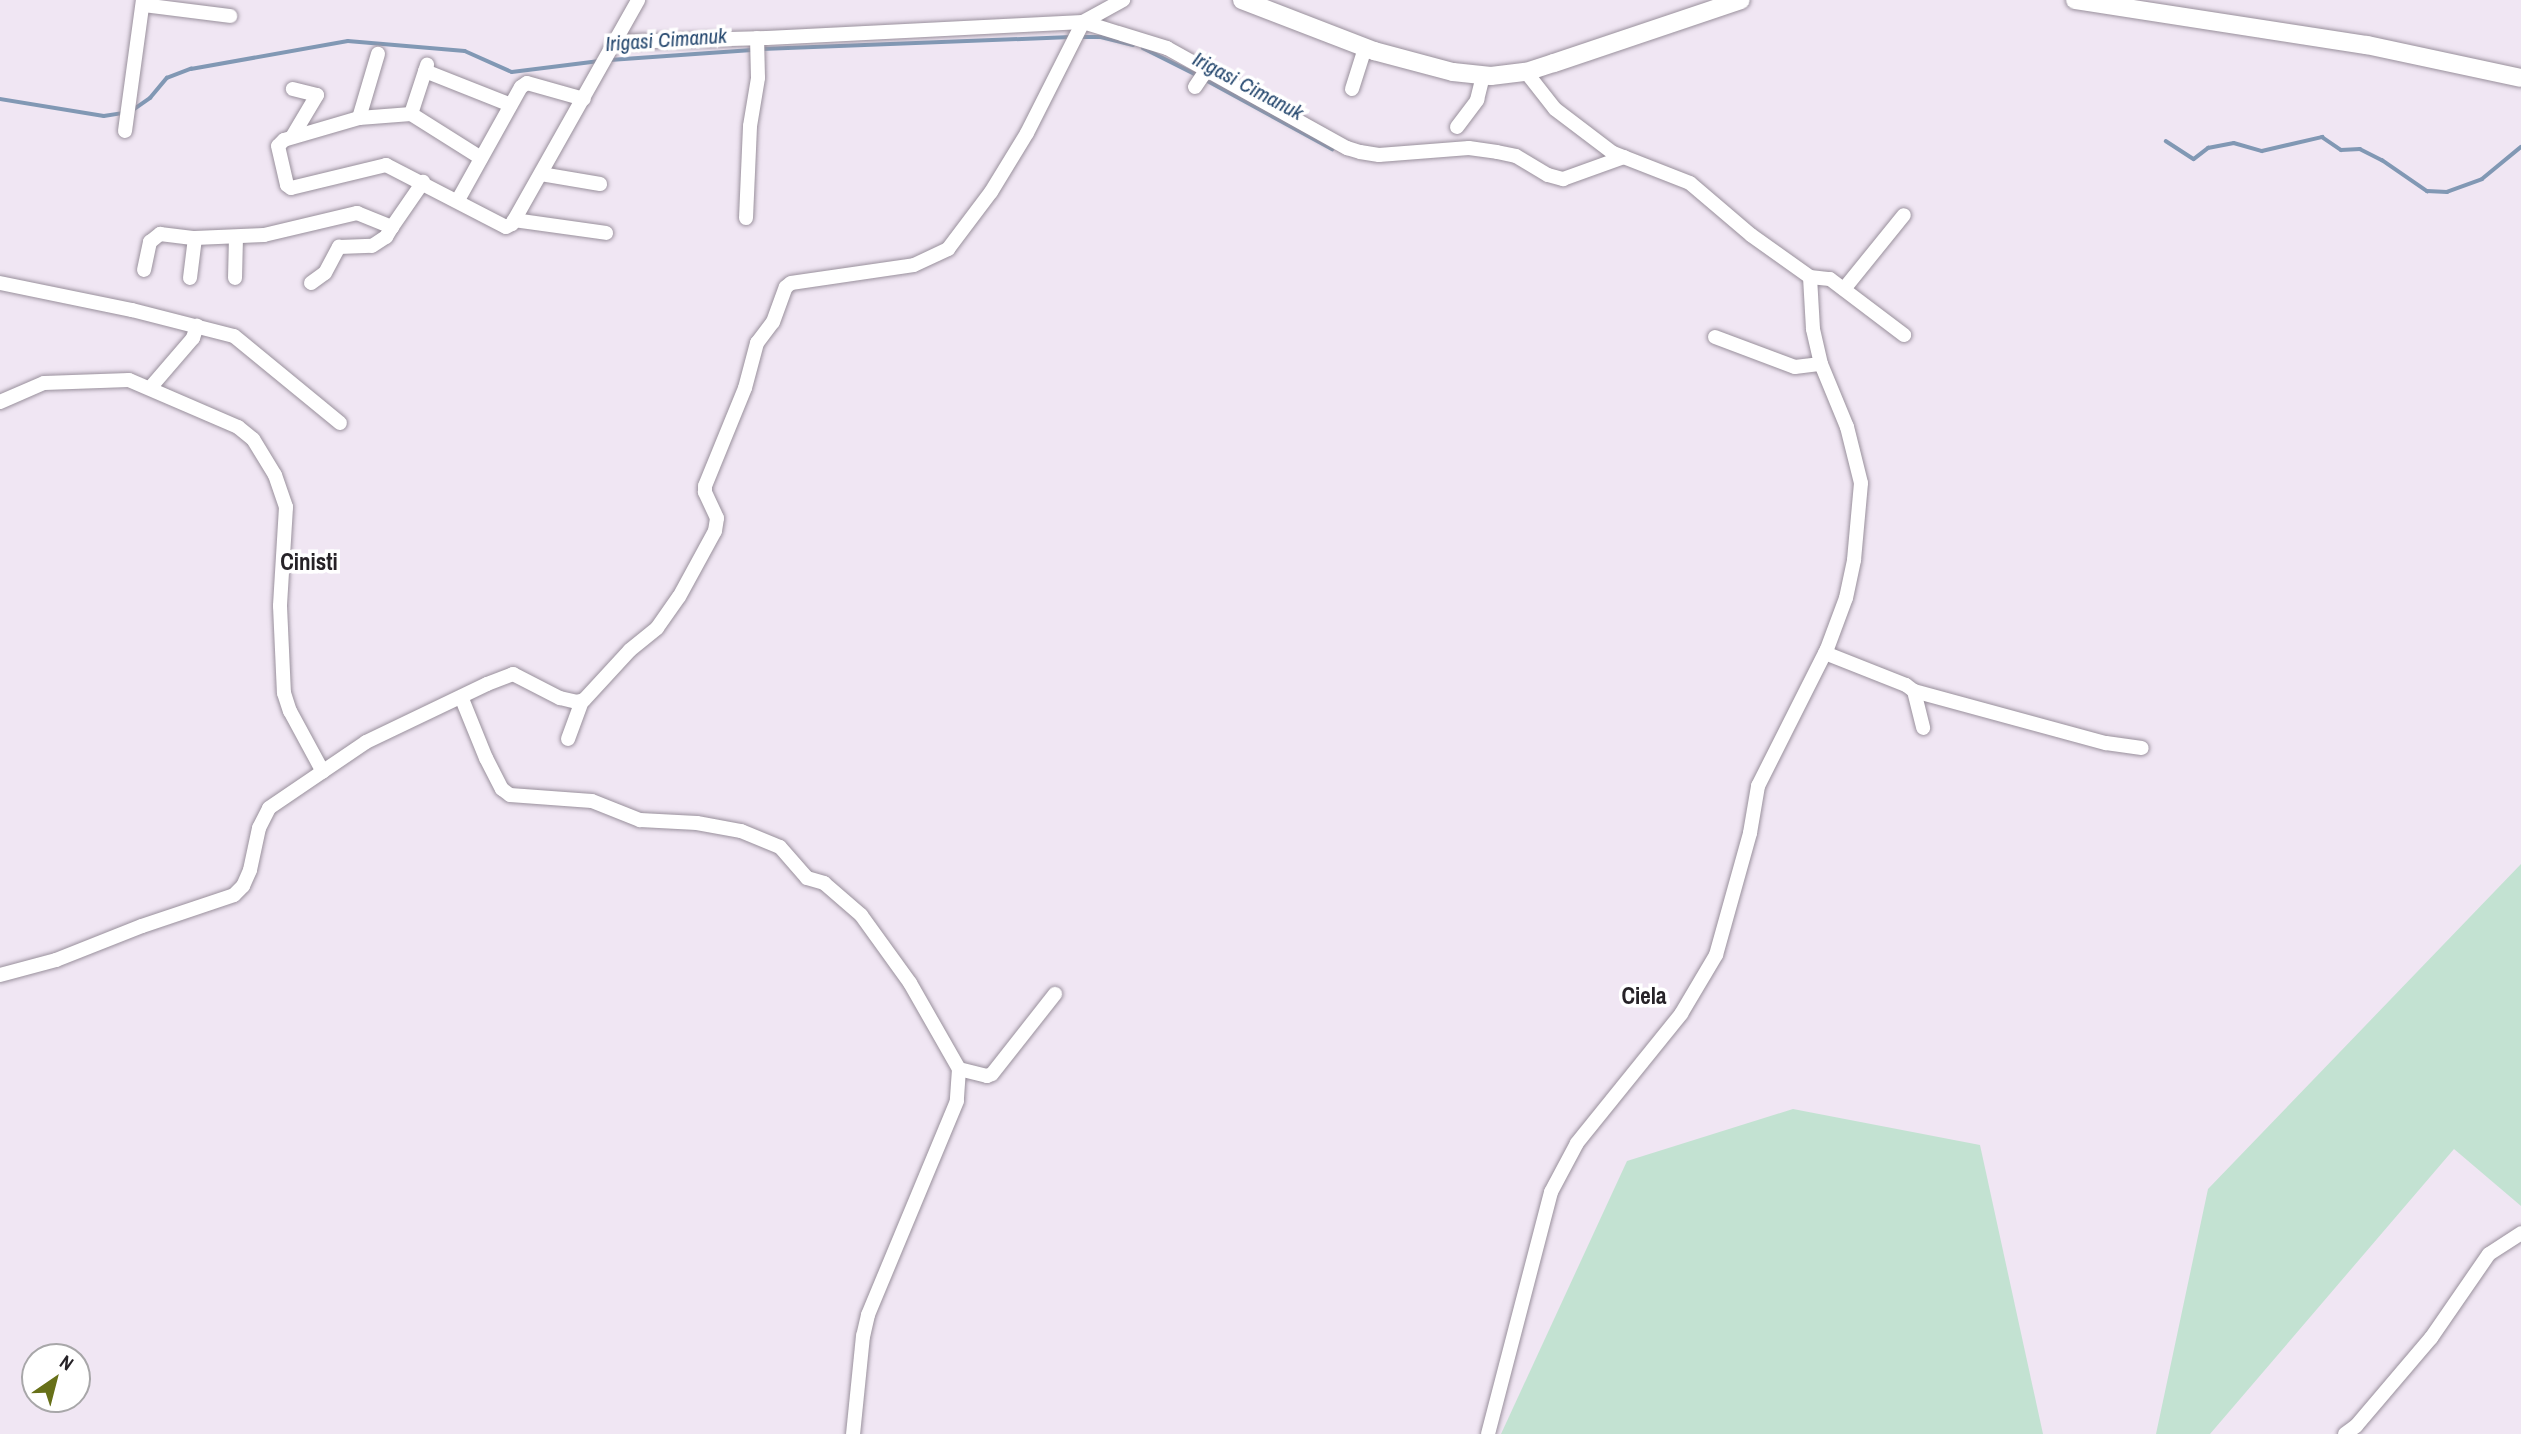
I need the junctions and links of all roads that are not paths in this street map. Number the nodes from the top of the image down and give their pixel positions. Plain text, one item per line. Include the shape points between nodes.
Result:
1 (638, 0) edge
2 (1123, 0) edge
3 (1242, 0) edge
4 (1741, 0) edge
5 (2076, 0) edge
6 (143, 2) edge
7 (230, 16) dead end
8 (1080, 28) junction
9 (615, 44) junction
10 (757, 44) junction
11 (1365, 48) junction
12 (378, 54) dead end
13 (1526, 72) junction
14 (1483, 75) junction
15 (2521, 78) edge
16 (293, 89) dead end
17 (1352, 89) dead end
18 (583, 99) junction
19 (511, 105) junction
20 (411, 114) junction
21 (359, 118) junction
22 (1457, 127) dead end
23 (125, 131) dead end
24 (292, 137) junction
25 (1619, 155) junction
26 (481, 158) junction
27 (541, 174) junction
28 (422, 182) junction
29 (600, 184) dead end
30 (458, 200) junction
31 (1904, 215) dead end
32 (746, 218) dead end
33 (514, 220) junction
34 (392, 227) junction
35 (606, 233) dead end
36 (236, 237) junction
37 (195, 238) junction
38 (144, 270) dead end
39 (1810, 277) junction
40 (190, 278) dead end
41 (235, 278) dead end
42 (0, 283) edge
43 (311, 283) dead end
44 (1844, 289) junction
45 (197, 326) junction
46 (1904, 334) dead end
47 (1715, 337) dead end
48 (1821, 364) junction
49 (150, 388) junction
50 (0, 402) edge
51 (340, 423) dead end
52 (1825, 653) junction
53 (1914, 691) junction
54 (462, 698) junction
55 (582, 701) junction
56 (1923, 728) dead end
57 (568, 739) dead end
58 (2143, 748) dead end
59 (323, 772) junction
60 (0, 975) edge
61 (1055, 994) dead end
62 (959, 1069) junction
63 (2521, 1233) edge
64 (853, 1434) edge
65 (1488, 1434) edge
66 (2345, 1434) edge

1 - 9 street
2 - 8 street
3 - 11 main road
4 - 13 main road
5 - 15 main road via 2367,45
6 - 7 street
6 - 23 street
8 - 10 street
8 - 25 street via 1167,48 1201,77 1360,152 1379,155 1469,148 1516,156 1563,179
8 - 55 street via 992,192 948,249 914,265 786,287 773,322 757,343 746,388 705,486 717,518 715,531 657,628
9 - 10 street
9 - 18 street
10 - 32 street
11 - 14 main road via 1453,72
11 - 17 street
12 - 21 street
13 - 14 main road
13 - 25 street via 1555,109
14 - 22 street via 1479,98
16 - 24 street via 317,95
18 - 19 street via 527,83
18 - 27 street
19 - 20 street via 426,67
19 - 26 street
20 - 21 street
20 - 26 street
21 - 24 street
24 - 28 street via 278,146 290,188 382,164
25 - 39 street via 1690,183
26 - 30 street
27 - 29 street
27 - 33 street
28 - 30 street
28 - 34 street
30 - 33 street via 506,227
31 - 44 street
33 - 35 street
34 - 36 street via 357,213
34 - 43 street via 372,246 338,247 324,273
36 - 37 street
36 - 41 street
37 - 38 street via 154,237
37 - 40 street
39 - 44 street via 1825,277
39 - 48 street via 1813,329
42 - 45 street
44 - 46 street
45 - 49 street via 193,338
45 - 51 street via 241,340
47 - 48 street via 1795,366
48 - 52 street via 1847,427 1861,483 1853,565
49 - 50 street via 128,380 44,383
49 - 59 street via 238,427 253,439 275,475 286,507 280,606 284,693
52 - 53 street via 1896,679
52 - 65 street via 1758,786 1750,833 1707,974 1681,1014 1577,1143 1551,1192
53 - 56 street
53 - 58 street via 2106,743
54 - 55 street via 513,674 560,698
54 - 59 street via 366,742
54 - 62 street via 486,758 510,795 592,801 640,820 741,831 780,846 807,878 824,883 861,915 910,983
55 - 57 street
59 - 60 street via 270,808 259,828 250,870 234,895 56,960
61 - 62 street via 990,1076
62 - 64 street via 957,1101 868,1315
63 - 66 street via 2489,1254 2431,1338

